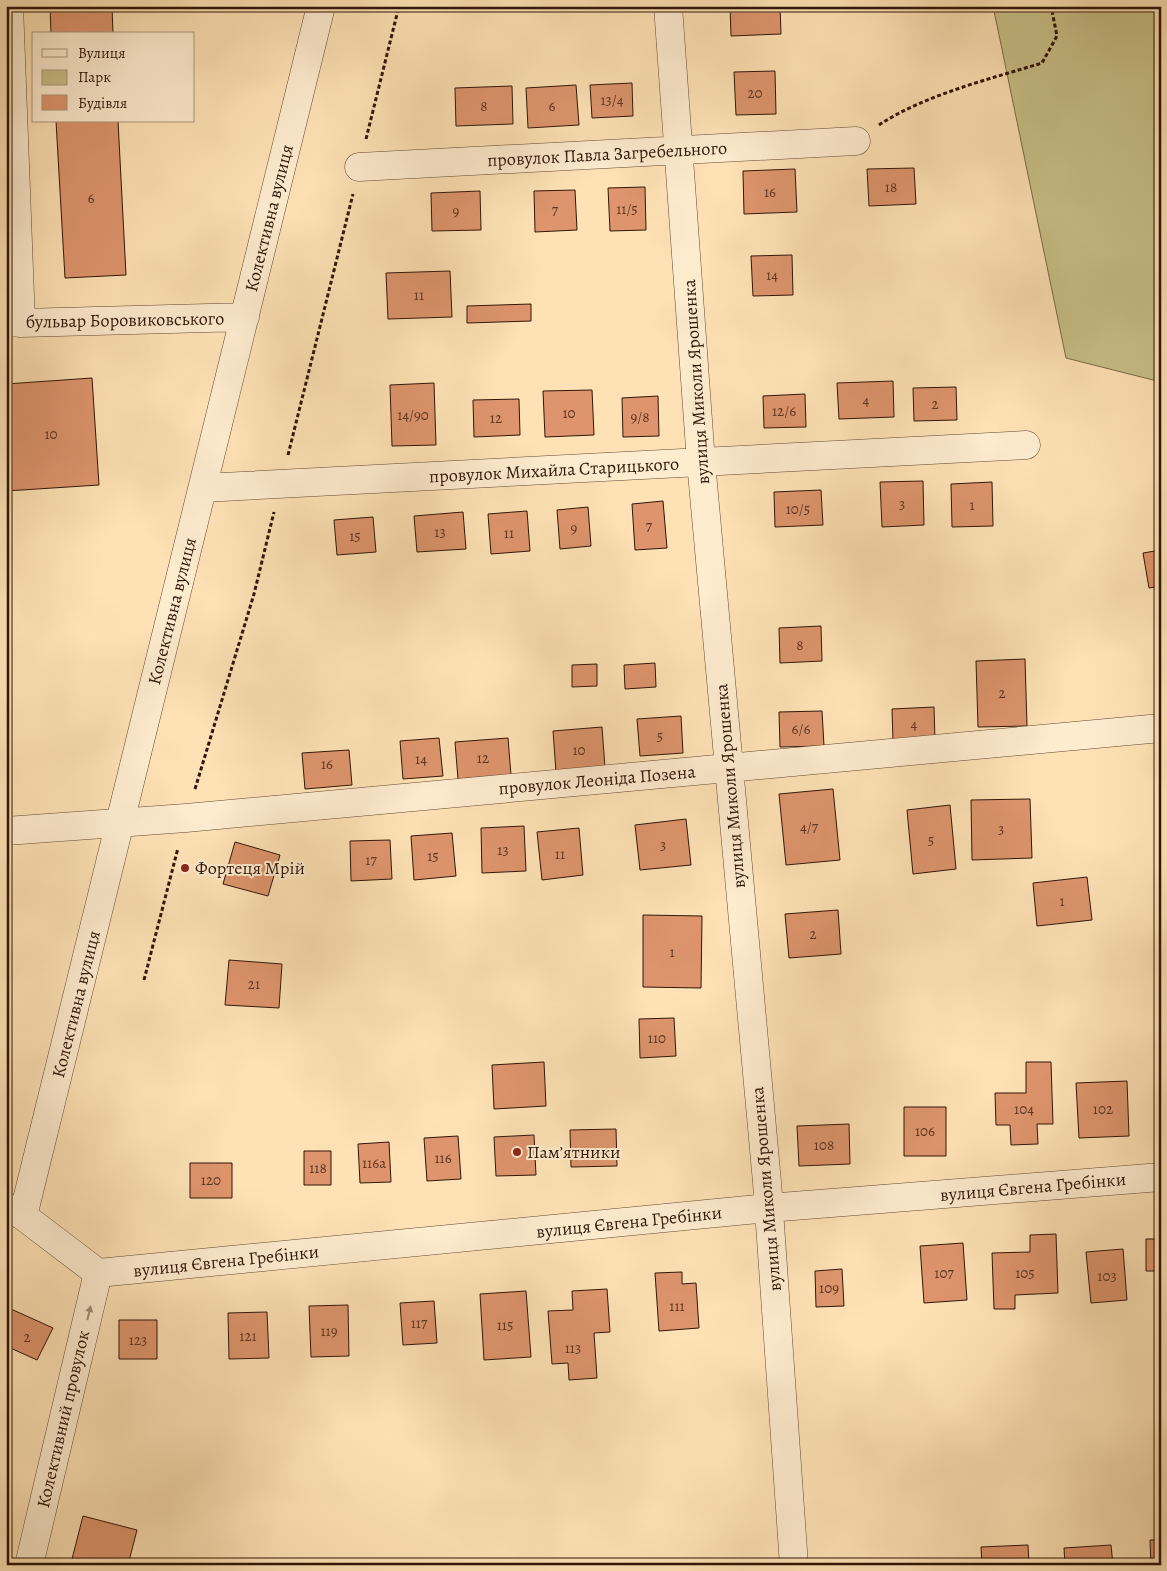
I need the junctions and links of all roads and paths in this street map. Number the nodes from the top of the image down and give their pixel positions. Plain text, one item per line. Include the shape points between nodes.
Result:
1 (9, 6) edge
2 (321, 6) edge
3 (399, 6) edge
4 (668, 6) edge
5 (1051, 6) edge
6 (8, 43) edge
7 (856, 141) joint
8 (678, 150) junction
9 (359, 168) junction
10 (245, 317) junction
11 (14, 322) edge
12 (1026, 445) dead end
13 (701, 462) junction
14 (281, 484) junction
15 (203, 488) junction
16 (254, 594) dead end
17 (1161, 728) edge
18 (729, 767) junction
19 (120, 822) junction
20 (6, 831) edge
21 (1161, 1177) edge
22 (768, 1208) junction
23 (15, 1212) edge
24 (98, 1273) junction
25 (28, 1565) edge
26 (794, 1565) edge

1 - 6 street
2 - 10 street, Колективна вулиця
3 - 9 path
4 - 8 street, вулиця Миколи Ярошенка
5 - 7 path via 1057,36 1042,63 968,86 898,113
6 - 11 street
7 - 8 street, провулок Павла Загребельного
8 - 9 street, провулок Павла Загребельного
8 - 13 street, вулиця Миколи Ярошенка
9 - 14 path
10 - 11 street, бульвар Боровиковського
10 - 15 street, Колективна вулиця
12 - 13 street, провулок Михайла Старицького
13 - 14 street, провулок Михайла Старицького
13 - 18 street, вулиця Миколи Ярошенка
14 - 15 street, провулок Михайла Старицького
14 - 16 path
15 - 19 street, Колективна вулиця
17 - 18 street, провулок Леоніда Позена
18 - 19 street, провулок Леоніда Позена
18 - 22 street, вулиця Миколи Ярошенка
19 - 20 street, провулок Леоніда Позена
19 - 23 street, Колективна вулиця
21 - 22 street, вулиця Євгена Гребінки
22 - 24 street, вулиця Євгена Гребінки
22 - 26 street, вулиця Миколи Ярошенка
23 - 24 street
25 -> 24 street, Колективний провулок

